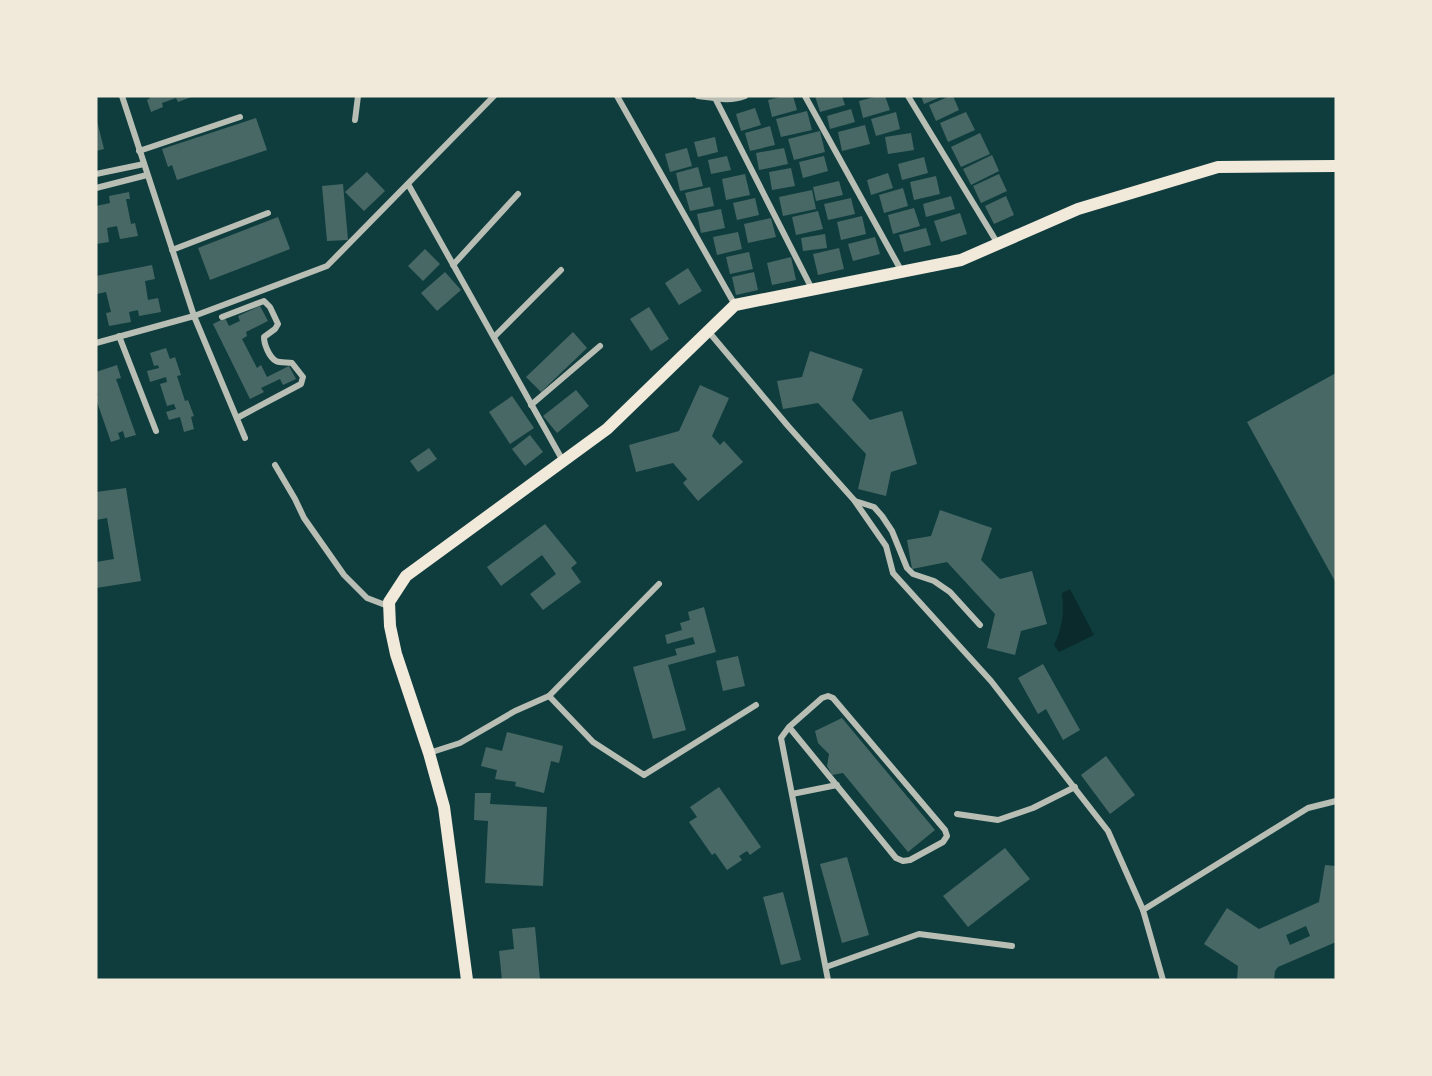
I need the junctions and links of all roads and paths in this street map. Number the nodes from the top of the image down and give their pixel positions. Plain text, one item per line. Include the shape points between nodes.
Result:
1 (122, 96) edge
2 (358, 96) edge
3 (494, 96) edge
4 (617, 96) edge
5 (698, 96) edge
6 (745, 96) edge
7 (805, 96) edge
8 (908, 96) edge
9 (715, 98) junction
10 (240, 117) dead end
11 (355, 120) dead end
12 (139, 151) junction
13 (144, 164) junction
14 (1336, 166) edge
15 (96, 174) edge
16 (147, 175) junction
17 (408, 184) junction
18 (96, 188) edge
19 (518, 194) dead end
20 (268, 213) dead end
21 (998, 244) junction
22 (172, 250) junction
23 (453, 265) junction
24 (561, 270) dead end
25 (902, 272) junction
26 (812, 290) junction
27 (735, 305) junction
28 (194, 316) junction
29 (222, 317) dead end
30 (708, 331) junction
31 (119, 336) junction
32 (494, 338) junction
33 (96, 343) edge
34 (600, 346) dead end
35 (531, 405) junction
36 (237, 418) junction
37 (156, 430) dead end
38 (245, 438) dead end
39 (563, 462) junction
40 (275, 465) dead end
41 (854, 500) junction
42 (659, 584) dead end
43 (389, 606) junction
44 (980, 625) dead end
45 (549, 696) junction
46 (756, 705) dead end
47 (789, 727) junction
48 (429, 753) junction
49 (837, 785) junction
50 (1075, 787) junction
51 (792, 794) junction
52 (1336, 801) edge
53 (957, 814) dead end
54 (1143, 910) junction
55 (1012, 946) dead end
56 (826, 967) junction
57 (467, 980) edge
58 (828, 980) edge
59 (1163, 980) edge

1 - 12 street
2 - 11 street
3 - 17 street
4 - 27 street
5 - 9 street
6 - 9 street
7 - 25 street
8 - 21 street
9 - 26 street
10 - 12 street
12 - 13 street
13 - 15 street
13 - 16 street
14 - 21 main road via 1218,167 1078,209
16 - 18 street
16 - 22 street
17 - 23 street
17 - 28 street via 327,266
19 - 23 street
20 - 22 street
21 - 25 main road via 962,260
22 - 28 street
23 - 32 street
24 - 32 street
25 - 26 main road
26 - 27 main road
27 - 30 main road
28 - 31 street
28 - 36 street
29 - 36 street via 264,301 278,324 263,342 273,359 292,363 303,377 301,384
30 - 39 main road via 607,429
30 - 41 street
31 - 33 street
31 - 37 street
32 - 35 street
34 - 35 street
35 - 39 street
36 - 38 street
39 - 43 main road via 406,576
40 - 43 street via 304,518 344,575 367,598
41 - 44 street via 874,507 882,516 913,574 951,592
41 - 50 street via 886,546 893,573 991,681
42 - 45 street
43 - 48 main road via 396,654
45 - 46 street via 593,742 644,775
45 - 48 street via 514,711 460,743
47 - 49 street
47 - 49 street via 822,698 833,698 945,830 943,842 910,860 896,858
47 - 51 street via 781,738
48 - 57 main road via 444,807
49 - 51 street
50 - 53 street via 998,820
50 - 54 street via 1108,831
51 - 56 street
52 - 54 street via 1308,808
54 - 59 street
55 - 56 street via 919,934
56 - 58 street

